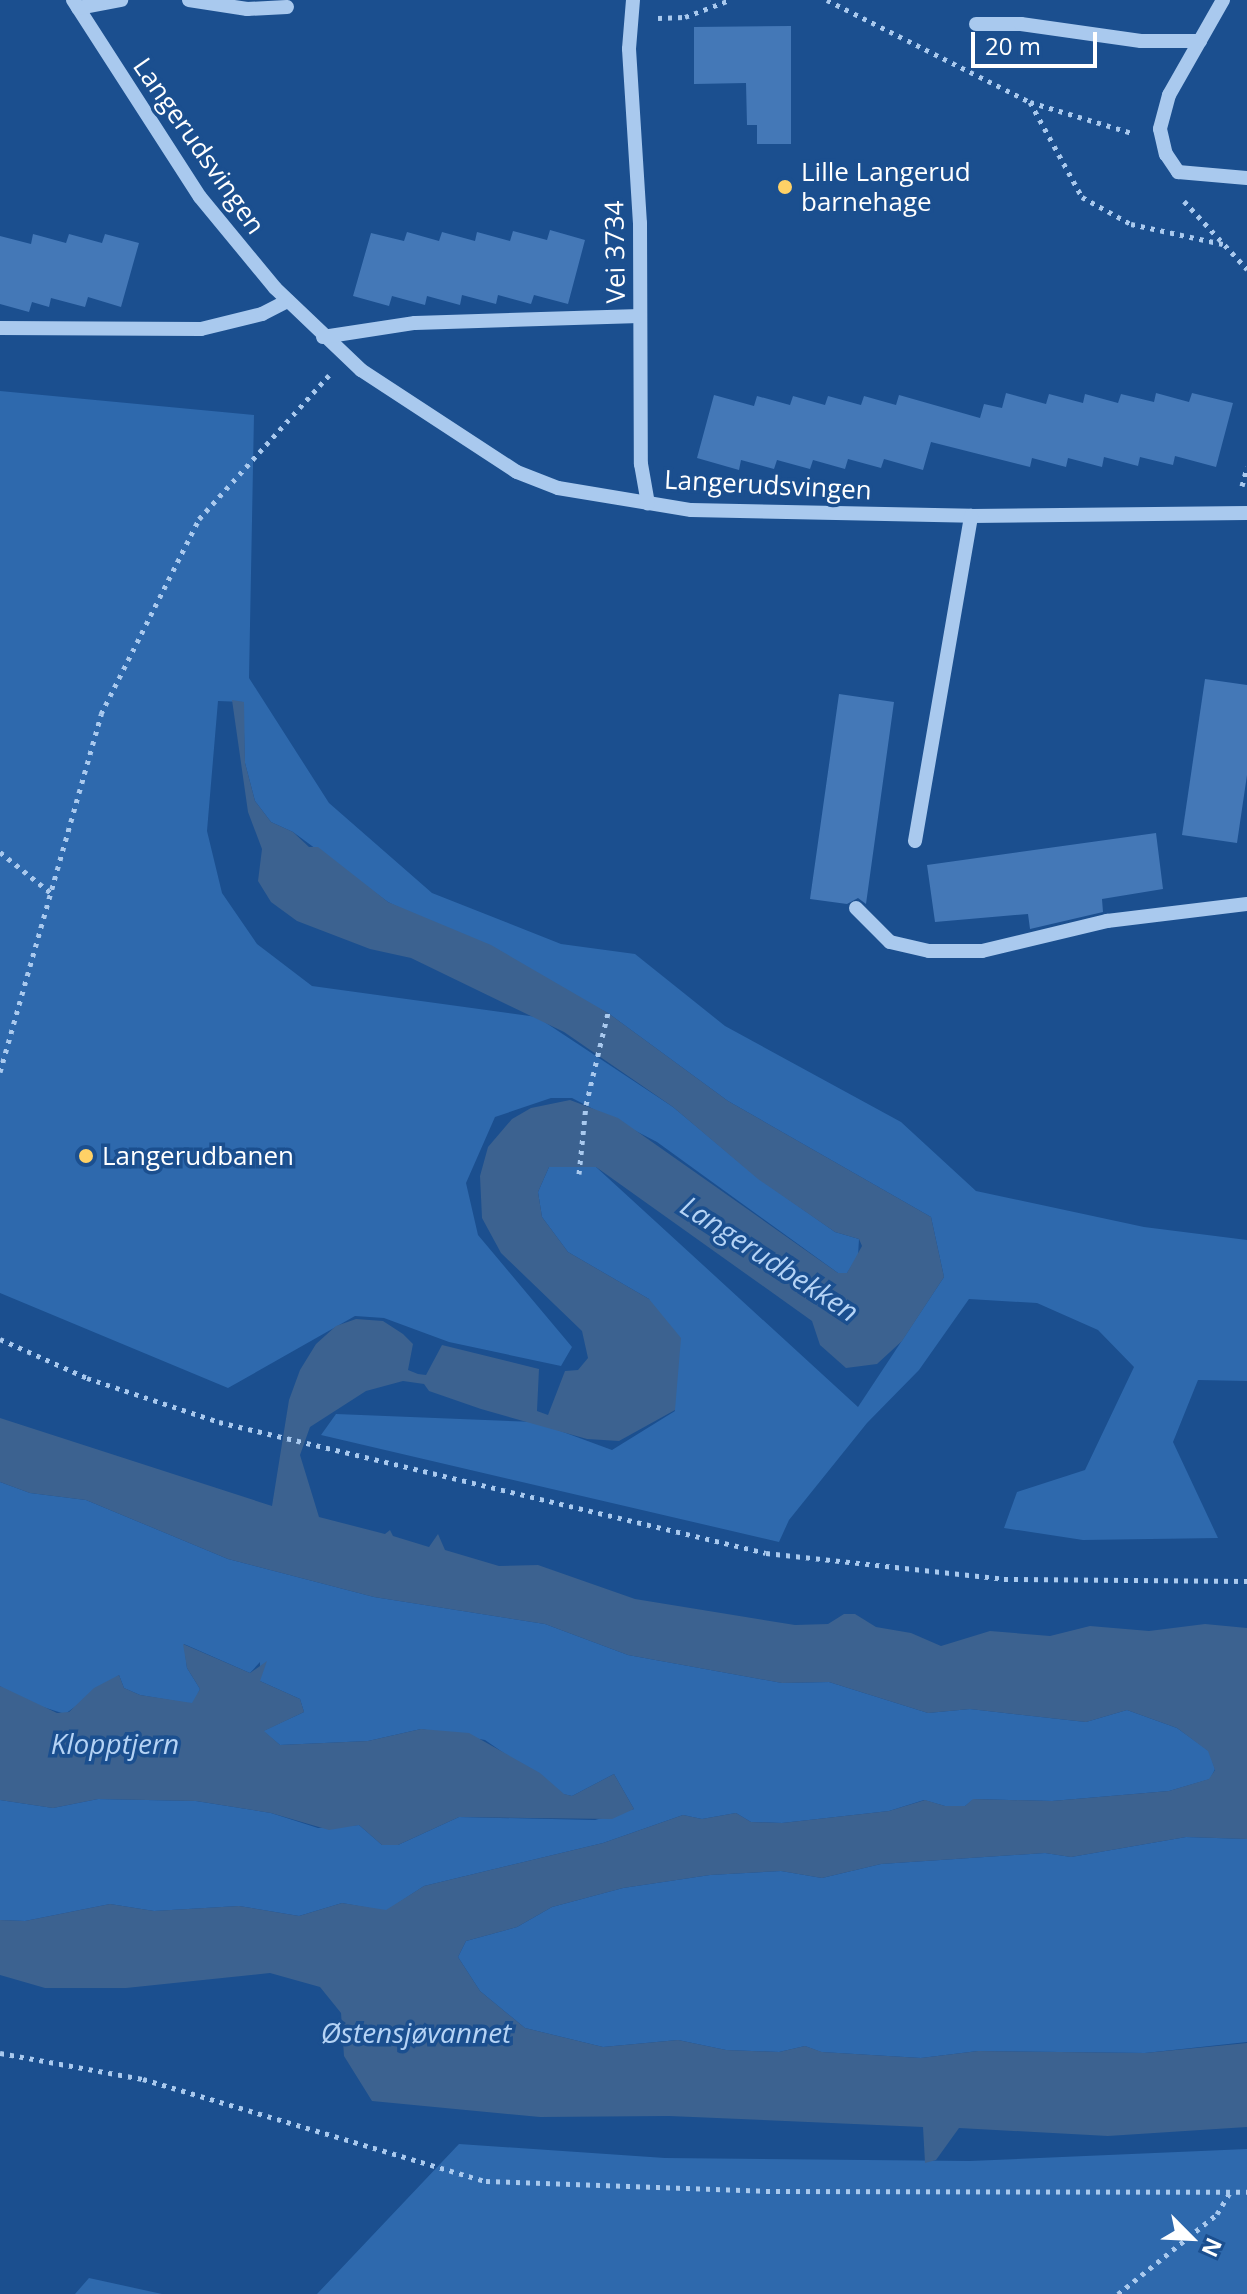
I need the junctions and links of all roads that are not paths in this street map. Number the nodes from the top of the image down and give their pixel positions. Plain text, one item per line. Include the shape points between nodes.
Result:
1 (121, 0) edge
2 (189, 0) edge
3 (633, 0) edge
4 (1223, 0) edge
5 (76, 4) edge
6 (287, 7) dead end
7 (976, 24) dead end
8 (1200, 41) junction
9 (1247, 178) edge
10 (288, 301) junction
11 (640, 316) junction
12 (0, 328) edge
13 (323, 337) junction
14 (648, 503) junction
15 (1247, 513) edge
16 (971, 516) junction
17 (915, 841) dead end
18 (1247, 904) edge
19 (856, 908) dead end

1 - 5 street
2 - 6 street via 247,9
3 - 11 street, Vei 3734
4 - 8 street
5 - 10 street, Langerudsvingen via 200,197
7 - 8 street via 1021,24 1141,41
8 - 9 street via 1169,95 1160,129 1163,142 1178,172
10 - 12 street via 239,321 179,331
10 - 13 street, Langerudsvingen
11 - 13 street via 415,323
11 - 14 street, Vei 3734 via 641,464
13 - 14 street, Langerudsvingen via 480,452 517,472 558,488
14 - 16 street, Langerudsvingen via 691,510
15 - 16 street, Langerudsvingen
16 - 17 street
18 - 19 street via 1107,921 982,951 929,951 890,942

